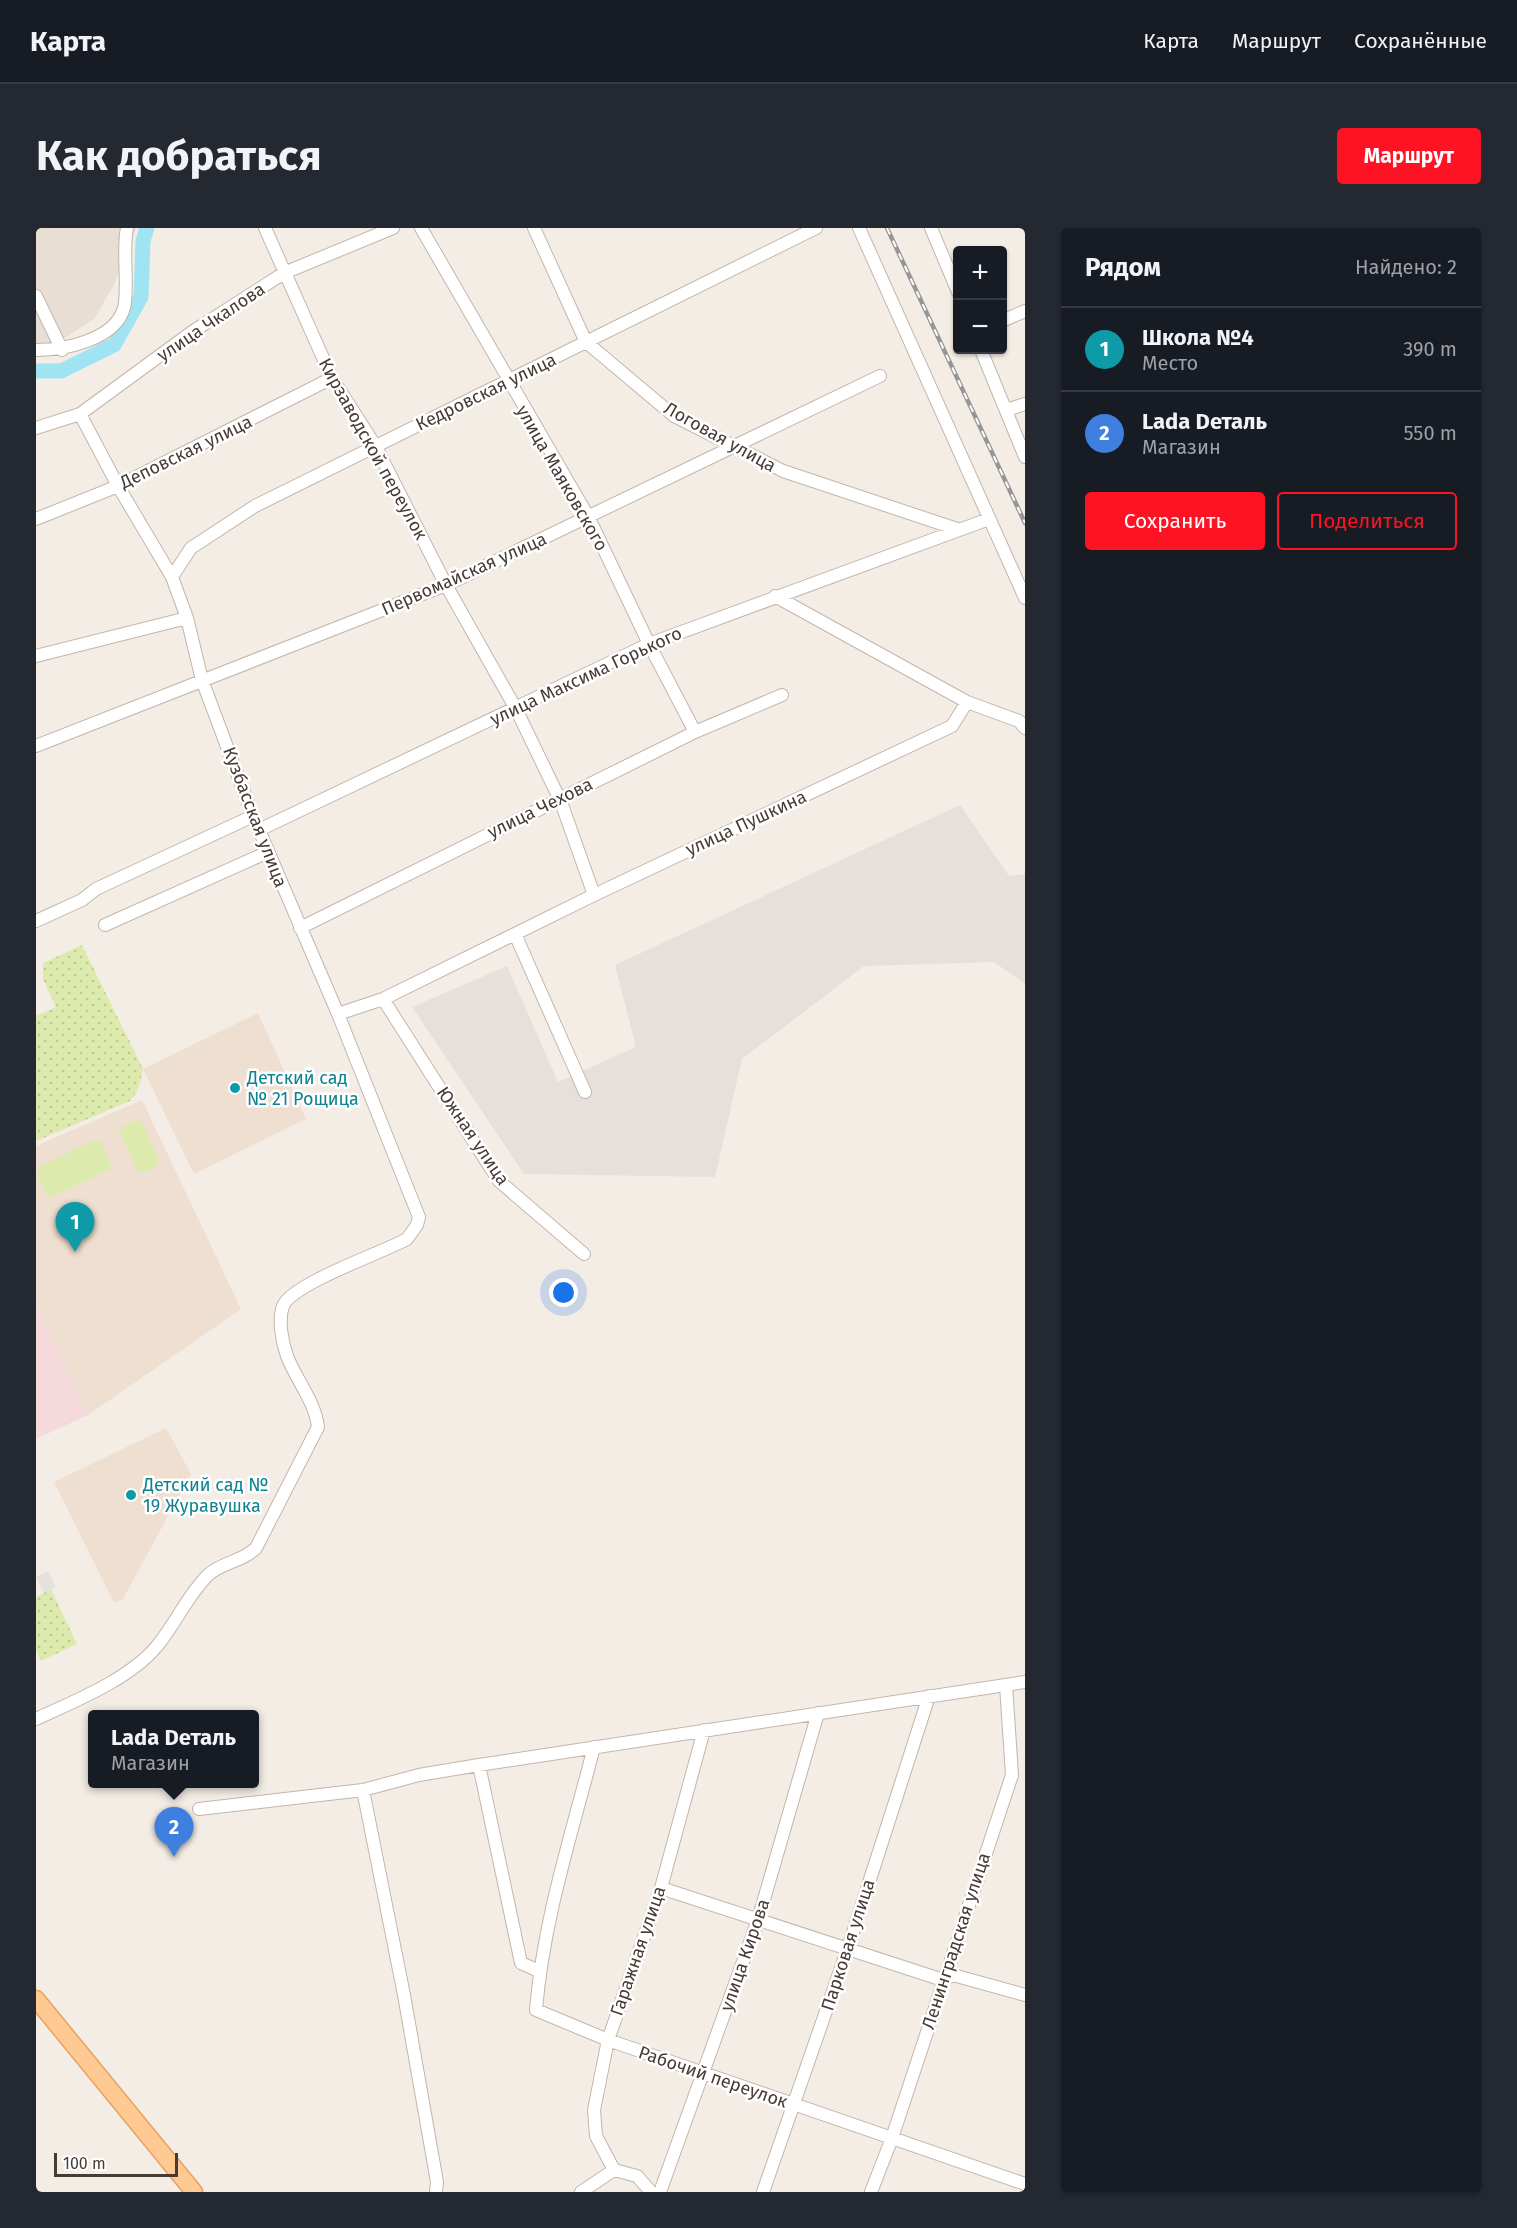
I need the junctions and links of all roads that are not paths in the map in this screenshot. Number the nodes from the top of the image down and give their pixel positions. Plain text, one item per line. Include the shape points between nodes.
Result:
1 (128, 228) edge
2 (265, 228) edge
3 (393, 228) edge
4 (421, 228) edge
5 (534, 228) edge
6 (816, 228) edge
7 (859, 228) edge
8 (932, 228) edge
9 (284, 273) junction
10 (953, 282) edge
11 (36, 296) edge
12 (1025, 311) edge
13 (1007, 319) edge
14 (586, 342) junction
15 (36, 350) edge
16 (62, 350) junction
17 (983, 354) edge
18 (880, 376) dead end
19 (332, 378) junction
20 (507, 381) junction
21 (1025, 404) edge
22 (1006, 410) junction
23 (80, 414) junction
24 (36, 428) edge
25 (733, 445) junction
26 (376, 447) junction
27 (1025, 457) edge
28 (118, 486) junction
29 (589, 518) junction
30 (36, 519) edge
31 (989, 519) junction
32 (957, 529) junction
33 (172, 577) junction
34 (446, 585) junction
35 (775, 596) junction
36 (1025, 598) edge
37 (188, 618) junction
38 (649, 644) junction
39 (36, 656) edge
40 (202, 680) junction
41 (783, 695) dead end
42 (967, 702) junction
43 (516, 709) junction
44 (1025, 728) edge
45 (695, 732) junction
46 (36, 746) edge
47 (559, 799) junction
48 (254, 816) junction
49 (259, 830) junction
50 (268, 852) junction
51 (594, 895) junction
52 (36, 921) edge
53 (105, 925) dead end
54 (300, 928) junction
55 (515, 934) junction
56 (383, 999) junction
57 (338, 1014) junction
58 (585, 1092) dead end
59 (584, 1254) dead end
60 (1025, 1682) edge
61 (1006, 1684) junction
62 (929, 1696) junction
63 (818, 1713) junction
64 (36, 1719) edge
65 (704, 1730) junction
66 (594, 1747) junction
67 (479, 1765) junction
68 (363, 1790) junction
69 (199, 1809) dead end
70 (661, 1888) junction
71 (758, 1920) junction
72 (848, 1948) junction
73 (539, 1971) junction
74 (943, 1980) junction
75 (1025, 1995) edge
76 (36, 1999) edge
77 (608, 2040) junction
78 (705, 2074) junction
79 (795, 2105) junction
80 (892, 2138) junction
81 (614, 2170) junction
82 (1025, 2184) edge
83 (191, 2190) edge
84 (436, 2192) edge
85 (581, 2192) edge
86 (651, 2192) edge
87 (660, 2192) edge
88 (763, 2192) edge
89 (871, 2192) edge

1 - 16 street via 124,308 110,328
2 - 9 street, Кирзаводской переулок
3 - 9 street, улица Чкалова
4 - 20 street, улица Маяковского
5 - 14 street, Логовая улица
6 - 14 street, Кедровская улица
7 - 31 street
8 - 10 street
9 - 19 street, Кирзаводской переулок
9 - 23 street, улица Чкалова via 192,332
11 - 16 street
12 - 13 street
14 - 20 street, Кедровская улица
14 - 25 street, Логовая улица via 674,416
15 - 16 street
17 - 22 street
18 - 25 street, Первомайская улица
19 - 26 street, Кирзаводской переулок
19 - 28 street, Деповская улица
20 - 26 street, Кедровская улица
20 - 29 street, улица Маяковского
21 - 22 street
22 - 27 street
23 - 24 street, улица Чкалова
23 - 28 street, Кузбасская улица
25 - 29 street, Первомайская улица
25 - 32 street, Логовая улица via 783,471
26 - 33 street, Кедровская улица via 255,506 191,548
26 - 34 street, Кирзаводской переулок
28 - 30 street, Деповская улица
28 - 33 street, Кузбасская улица
29 - 34 street, Первомайская улица
29 - 38 street, улица Маяковского
31 - 32 street, улица Максима Горького
31 - 36 street
32 - 35 street, улица Максима Горького
33 - 37 street, Кузбасская улица
34 - 40 street, Первомайская улица
34 - 43 street, Кирзаводской переулок
35 - 38 street, улица Максима Горького
35 - 42 street
37 - 39 street
37 - 40 street, Кузбасская улица
38 - 43 street, улица Максима Горького
38 - 45 street, улица Маяковского
40 - 46 street, Первомайская улица
40 - 48 street, Кузбасская улица
41 - 45 street, улица Чехова
42 - 44 street via 1019,721
42 - 51 street, улица Пушкина via 952,726
43 - 47 street, Кирзаводской переулок
43 - 49 street, улица Максима Горького
45 - 47 street, улица Чехова
47 - 51 street, Кирзаводской переулок
47 - 54 street, улица Чехова
48 - 49 street, Кузбасская улица
48 - 52 street
49 - 50 street, Кузбасская улица
50 - 53 street
50 - 54 street, Кузбасская улица
51 - 55 street, улица Пушкина
54 - 57 street, Кузбасская улица
55 - 56 street, улица Пушкина
55 - 58 street
56 - 57 street, улица Пушкина
56 - 59 street, Южная улица via 499,1181
57 - 64 street, Кузбасская улица via 418,1210 417,1225 401,1242 300,1288 283,1306 285,1349 316,1413 318,1427 256,1548 222,1565 203,1580 160,1641 132,1670
60 - 61 street
61 - 62 street
61 - 74 street, Ленинградская улица via 1012,1775
62 - 63 street
62 - 72 street, Парковая улица
63 - 65 street
63 - 71 street, улица Кирова
65 - 66 street
65 - 70 street, Гаражная улица
66 - 67 street
66 - 73 street
67 - 68 street
67 - 73 street via 521,1963
68 - 69 street
68 - 84 street via 404,1995
70 - 71 street
70 - 77 street, Гаражная улица
71 - 72 street
71 - 78 street, улица Кирова
72 - 74 street
72 - 79 street, Парковая улица
73 - 77 street, Рабочий переулок via 536,2010
74 - 75 street via 953,1975
74 - 80 street, Ленинградская улица
76 - 83 main road
77 - 78 street, Рабочий переулок
77 - 81 street, Гаражная улица via 594,2110 596,2136
78 - 79 street, Рабочий переулок
78 - 87 street, улица Кирова
79 - 80 street, Рабочий переулок
79 - 88 street, Парковая улица
80 - 82 street, Рабочий переулок
80 - 89 street, Ленинградская улица
81 - 85 street
81 - 86 street via 637,2176

